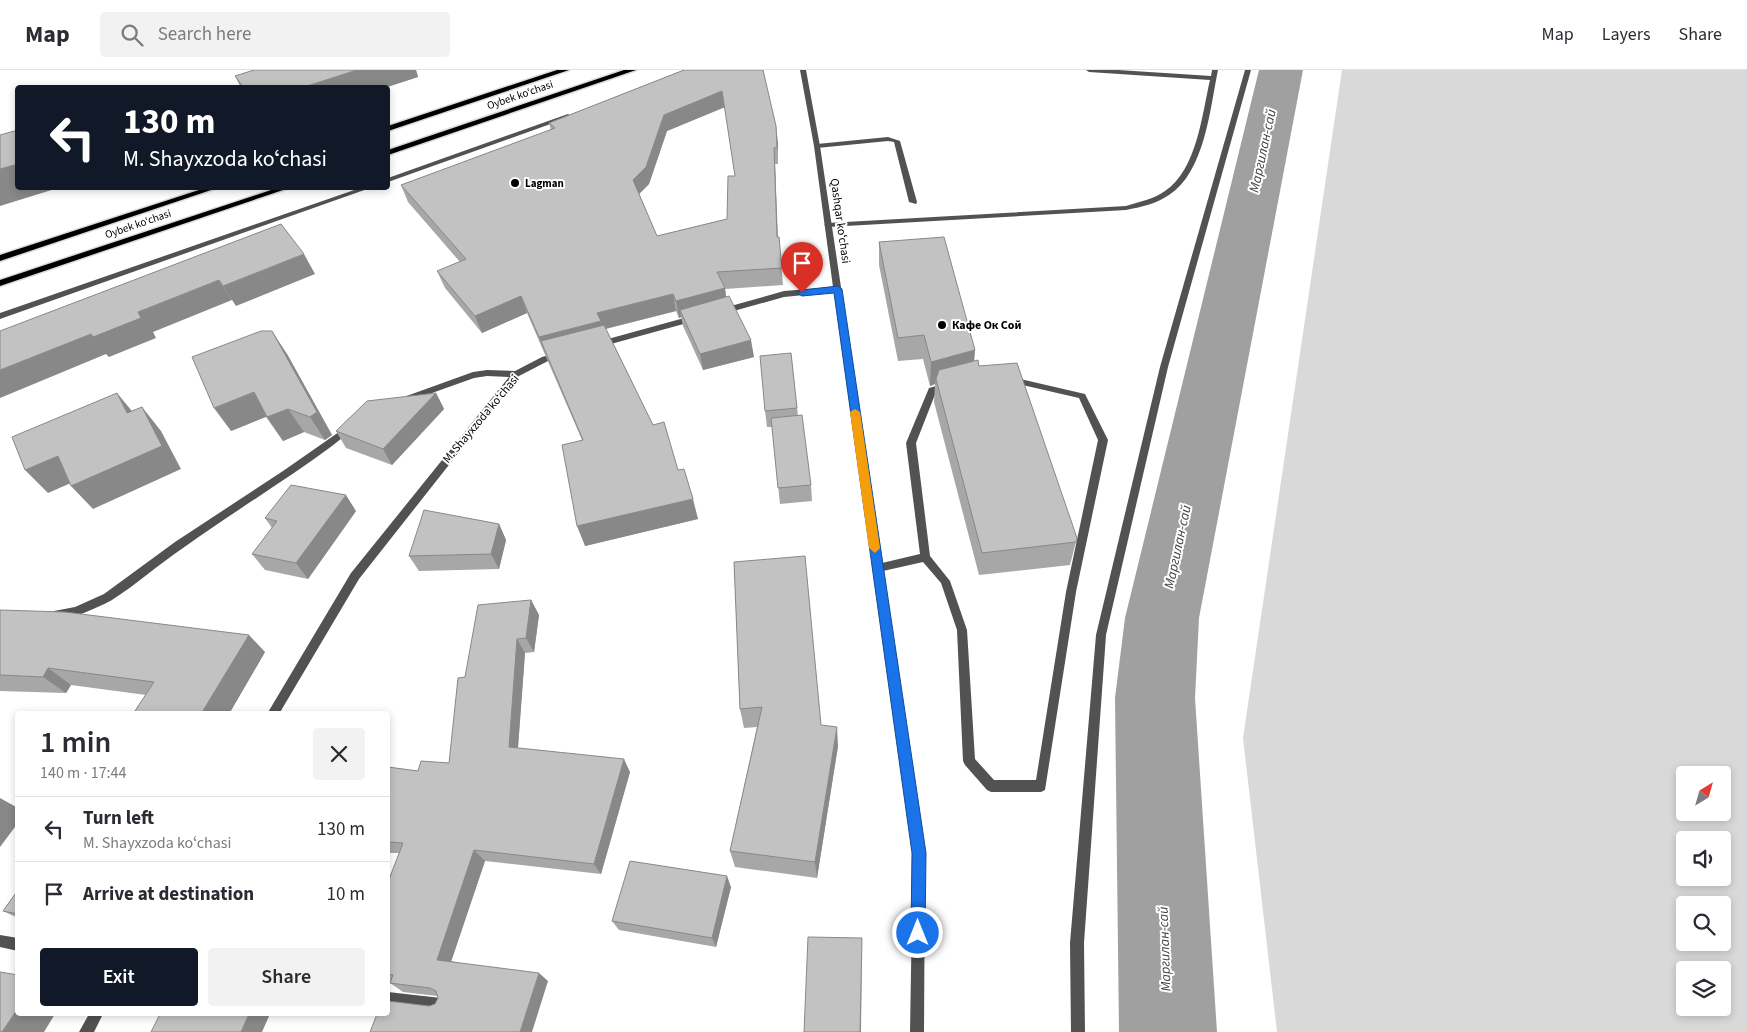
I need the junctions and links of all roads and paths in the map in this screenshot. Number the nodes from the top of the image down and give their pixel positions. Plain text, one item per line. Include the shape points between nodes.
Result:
1 (565, 70) edge
2 (632, 70) edge
3 (803, 70) edge
4 (1090, 70) edge
5 (1248, 70) edge
6 (1214, 74) edge
7 (576, 113) edge
8 (390, 128) edge
9 (817, 146) junction
10 (390, 151) edge
11 (390, 179) edge
12 (206, 190) edge
13 (278, 190) edge
14 (360, 190) edge
15 (913, 202) dead end
16 (828, 225) junction
17 (0, 258) edge
18 (0, 284) edge
19 (838, 289) junction
20 (0, 316) edge
21 (593, 346) edge
22 (574, 351) edge
23 (516, 374) junction
24 (997, 377) edge
25 (960, 382) edge
26 (396, 402) edge
27 (357, 423) edge
28 (925, 558) junction
29 (878, 568) junction
30 (46, 616) edge
31 (275, 711) edge
32 (0, 941) edge
33 (15, 944) edge
34 (390, 998) edge
35 (441, 1005) edge
36 (95, 1016) edge
37 (86, 1032) edge
38 (917, 1032) edge
39 (1078, 1032) edge

1 - 8 main road, Oybek ko‘chasi
2 - 10 main road, Oybek ko‘chasi
3 - 9 street, Qashqar koʻchasi
4 - 6 street
5 - 39 street via 1164,367 1101,635 1077,943
6 - 16 street via 1194,162 1184,178 1158,199 1126,208
7 - 11 street
9 - 15 street via 888,139 897,141
9 - 16 street, Qashqar koʻchasi
12 - 17 main road, Oybek ko‘chasi
13 - 18 main road, Oybek ko‘chasi
14 - 20 street
16 - 19 street, Qashqar koʻchasi
19 - 21 street via 784,294
19 - 29 street, Qashqar koʻchasi
22 - 23 street, M. Shayxzoda koʻchasi via 545,359
23 - 26 street via 473,375
23 - 31 street, M. Shayxzoda koʻchasi via 355,576
24 - 28 street via 1082,396 1103,440 1070,592 1041,786 991,786 969,761 962,630 945,581
25 - 28 street via 932,390 910,443
27 - 30 street via 101,602 73,613
28 - 29 street
29 - 38 street, Qashqar koʻchasi via 919,853
32 - 33 street
34 - 35 street
36 - 37 street

